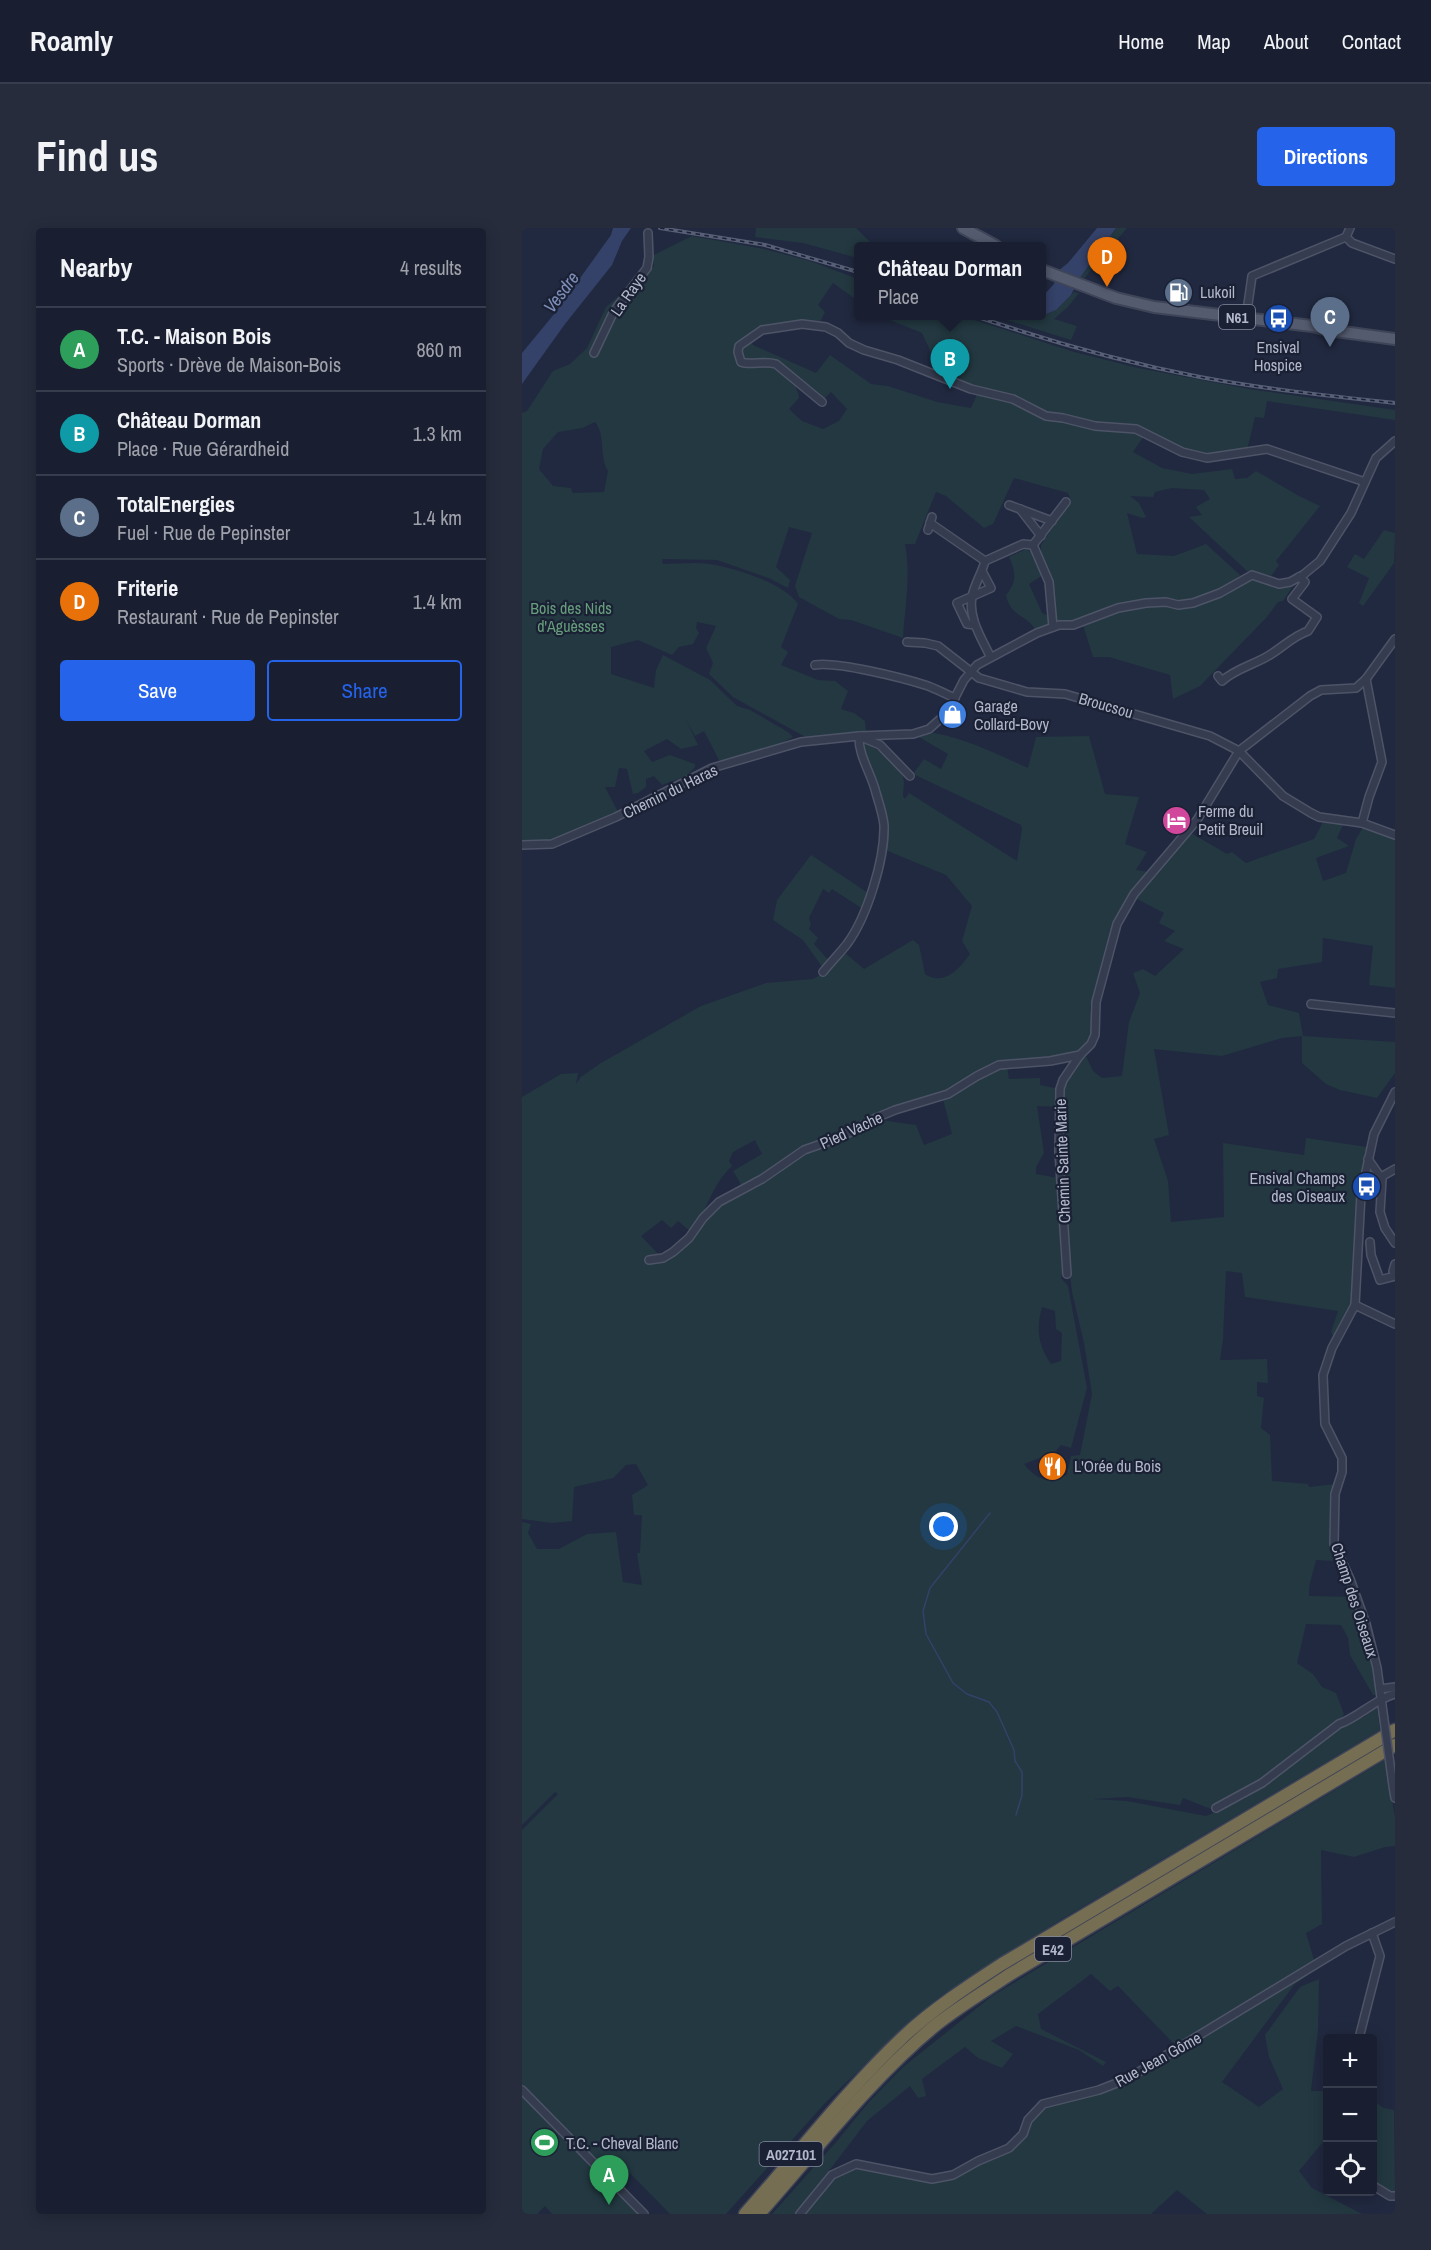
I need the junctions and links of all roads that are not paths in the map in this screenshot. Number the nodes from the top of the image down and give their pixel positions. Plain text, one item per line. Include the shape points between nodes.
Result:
1 (963, 228) edge
2 (1350, 228) edge
3 (648, 232) dead end
4 (1346, 237) junction
5 (989, 242) edge
6 (1395, 259) edge
7 (1046, 272) edge
8 (1246, 318) junction
9 (1395, 339) edge
10 (594, 352) dead end
11 (822, 402) dead end
12 (1395, 441) edge
13 (1365, 482) junction
14 (1066, 502) dead end
15 (1009, 505) dead end
16 (1020, 509) junction
17 (1052, 521) junction
18 (930, 523) dead end
19 (1041, 536) junction
20 (1033, 545) junction
21 (985, 561) junction
22 (982, 571) junction
23 (1301, 576) junction
24 (972, 596) junction
25 (975, 625) junction
26 (1053, 627) junction
27 (907, 642) dead end
28 (1394, 643) edge
29 (990, 656) junction
30 (815, 665) dead end
31 (970, 671) junction
32 (1218, 676) dead end
33 (1366, 679) junction
34 (955, 698) junction
35 (857, 736) junction
36 (1239, 751) junction
37 (910, 776) dead end
38 (1358, 822) junction
39 (1395, 835) edge
40 (522, 845) edge
41 (823, 972) dead end
42 (1311, 1004) dead end
43 (1395, 1013) edge
44 (1080, 1055) junction
45 (1395, 1092) edge
46 (1368, 1159) junction
47 (1395, 1169) edge
48 (1381, 1177) junction
49 (1370, 1242) dead end
50 (1395, 1243) edge
51 (649, 1260) dead end
52 (1395, 1264) edge
53 (1066, 1274) dead end
54 (1355, 1305) junction
55 (1395, 1324) edge
56 (1395, 1687) edge
57 (1380, 1689) junction
58 (1395, 1694) edge
59 (1382, 1703) junction
60 (1395, 1730) edge
61 (1395, 1745) edge
62 (1395, 1798) edge
63 (1216, 1808) dead end
64 (1395, 1922) edge
65 (1372, 1933) junction
66 (1360, 2034) edge
67 (522, 2090) edge
68 (848, 2096) junction
69 (1377, 2188) edge
70 (1395, 2196) edge
71 (644, 2214) edge
72 (736, 2214) edge
73 (745, 2214) edge
74 (759, 2214) edge
75 (800, 2214) edge

1 - 5 main road
2 - 4 street
3 - 10 street, La Raye via 647,268 614,311
4 - 6 street via 1352,243
4 - 8 street via 1252,276
7 - 8 main road, N61 via 1116,298 1154,307
8 - 9 main road, N61
11 - 13 street via 776,364 741,362 739,346 762,330 802,324 826,327 864,350 971,389 1013,399 1046,417 1136,429 1182,452 1207,458 1267,449
12 - 13 street via 1376,458
13 - 23 street via 1335,540 1320,561
14 - 17 street
15 - 16 street
16 - 17 street
16 - 19 street
17 - 19 street
18 - 21 street
19 - 20 street
20 - 21 street via 1023,544
20 - 26 street via 1049,582
21 - 22 street
22 - 24 street
22 - 24 street via 991,588
23 - 26 street via 1279,584 1249,576 1193,603 1127,606
23 - 32 street via 1305,582 1292,599 1317,617 1308,631 1222,681
24 - 25 street
24 - 25 street via 957,603 967,624
25 - 29 street
26 - 29 street
27 - 31 street, Broucsou via 936,645
28 - 33 street
29 - 31 street
30 - 34 street via 841,665 925,685
31 - 34 street, Chemin du Haras
31 - 36 street, Broucsou via 979,678 1027,692 1065,694 1143,716 1210,736
33 - 36 street via 1356,688 1321,690 1310,696
33 - 38 street via 1382,762
34 - 35 street, Chemin du Haras via 947,713 929,729 914,734
35 - 37 street via 880,745
35 - 40 street, Chemin du Haras via 801,742 712,768 562,841
35 - 41 street via 884,824 880,860 860,921 848,943
36 - 38 street, Broucsou via 1282,796 1319,817
36 - 44 street, Chemin Sainte Marie via 1197,820 1134,894 1117,924 1096,1002 1095,1035
38 - 39 street, Broucsou
42 - 43 street
44 - 51 street, Pied Vache via 999,1065 948,1094 896,1110 804,1150 719,1203 673,1252
44 - 53 street, Chemin Sainte Marie via 1060,1089 1059,1152
45 - 46 street via 1374,1134
46 - 48 street
46 - 54 street via 1361,1195
47 - 48 street
48 - 50 street via 1380,1212
49 - 52 street via 1380,1280 1395,1276
54 - 55 street
54 - 57 street, Champ des Oiseaux via 1332,1348 1323,1375 1325,1424 1342,1458 1335,1494 1334,1544 1366,1624
56 - 57 street
57 - 59 street, Champ des Oiseaux
58 - 59 street via 1385,1696
59 - 62 street, Champ des Oiseaux, bridge
59 - 63 street via 1339,1724 1262,1783
60 - 68 highway, E42 via 961,1991 904,2036
61 - 74 highway, E42 via 967,2002 888,2070
64 - 65 street, Rue Jean Gôme
65 - 66 street via 1380,1956
65 - 75 street, Rue Jean Gôme via 1127,2079 1043,2104 1009,2148 953,2175 932,2179 856,2164 832,2175
67 - 71 street
68 - 72 highway, A027101
68 - 73 highway, E42
69 - 70 street

